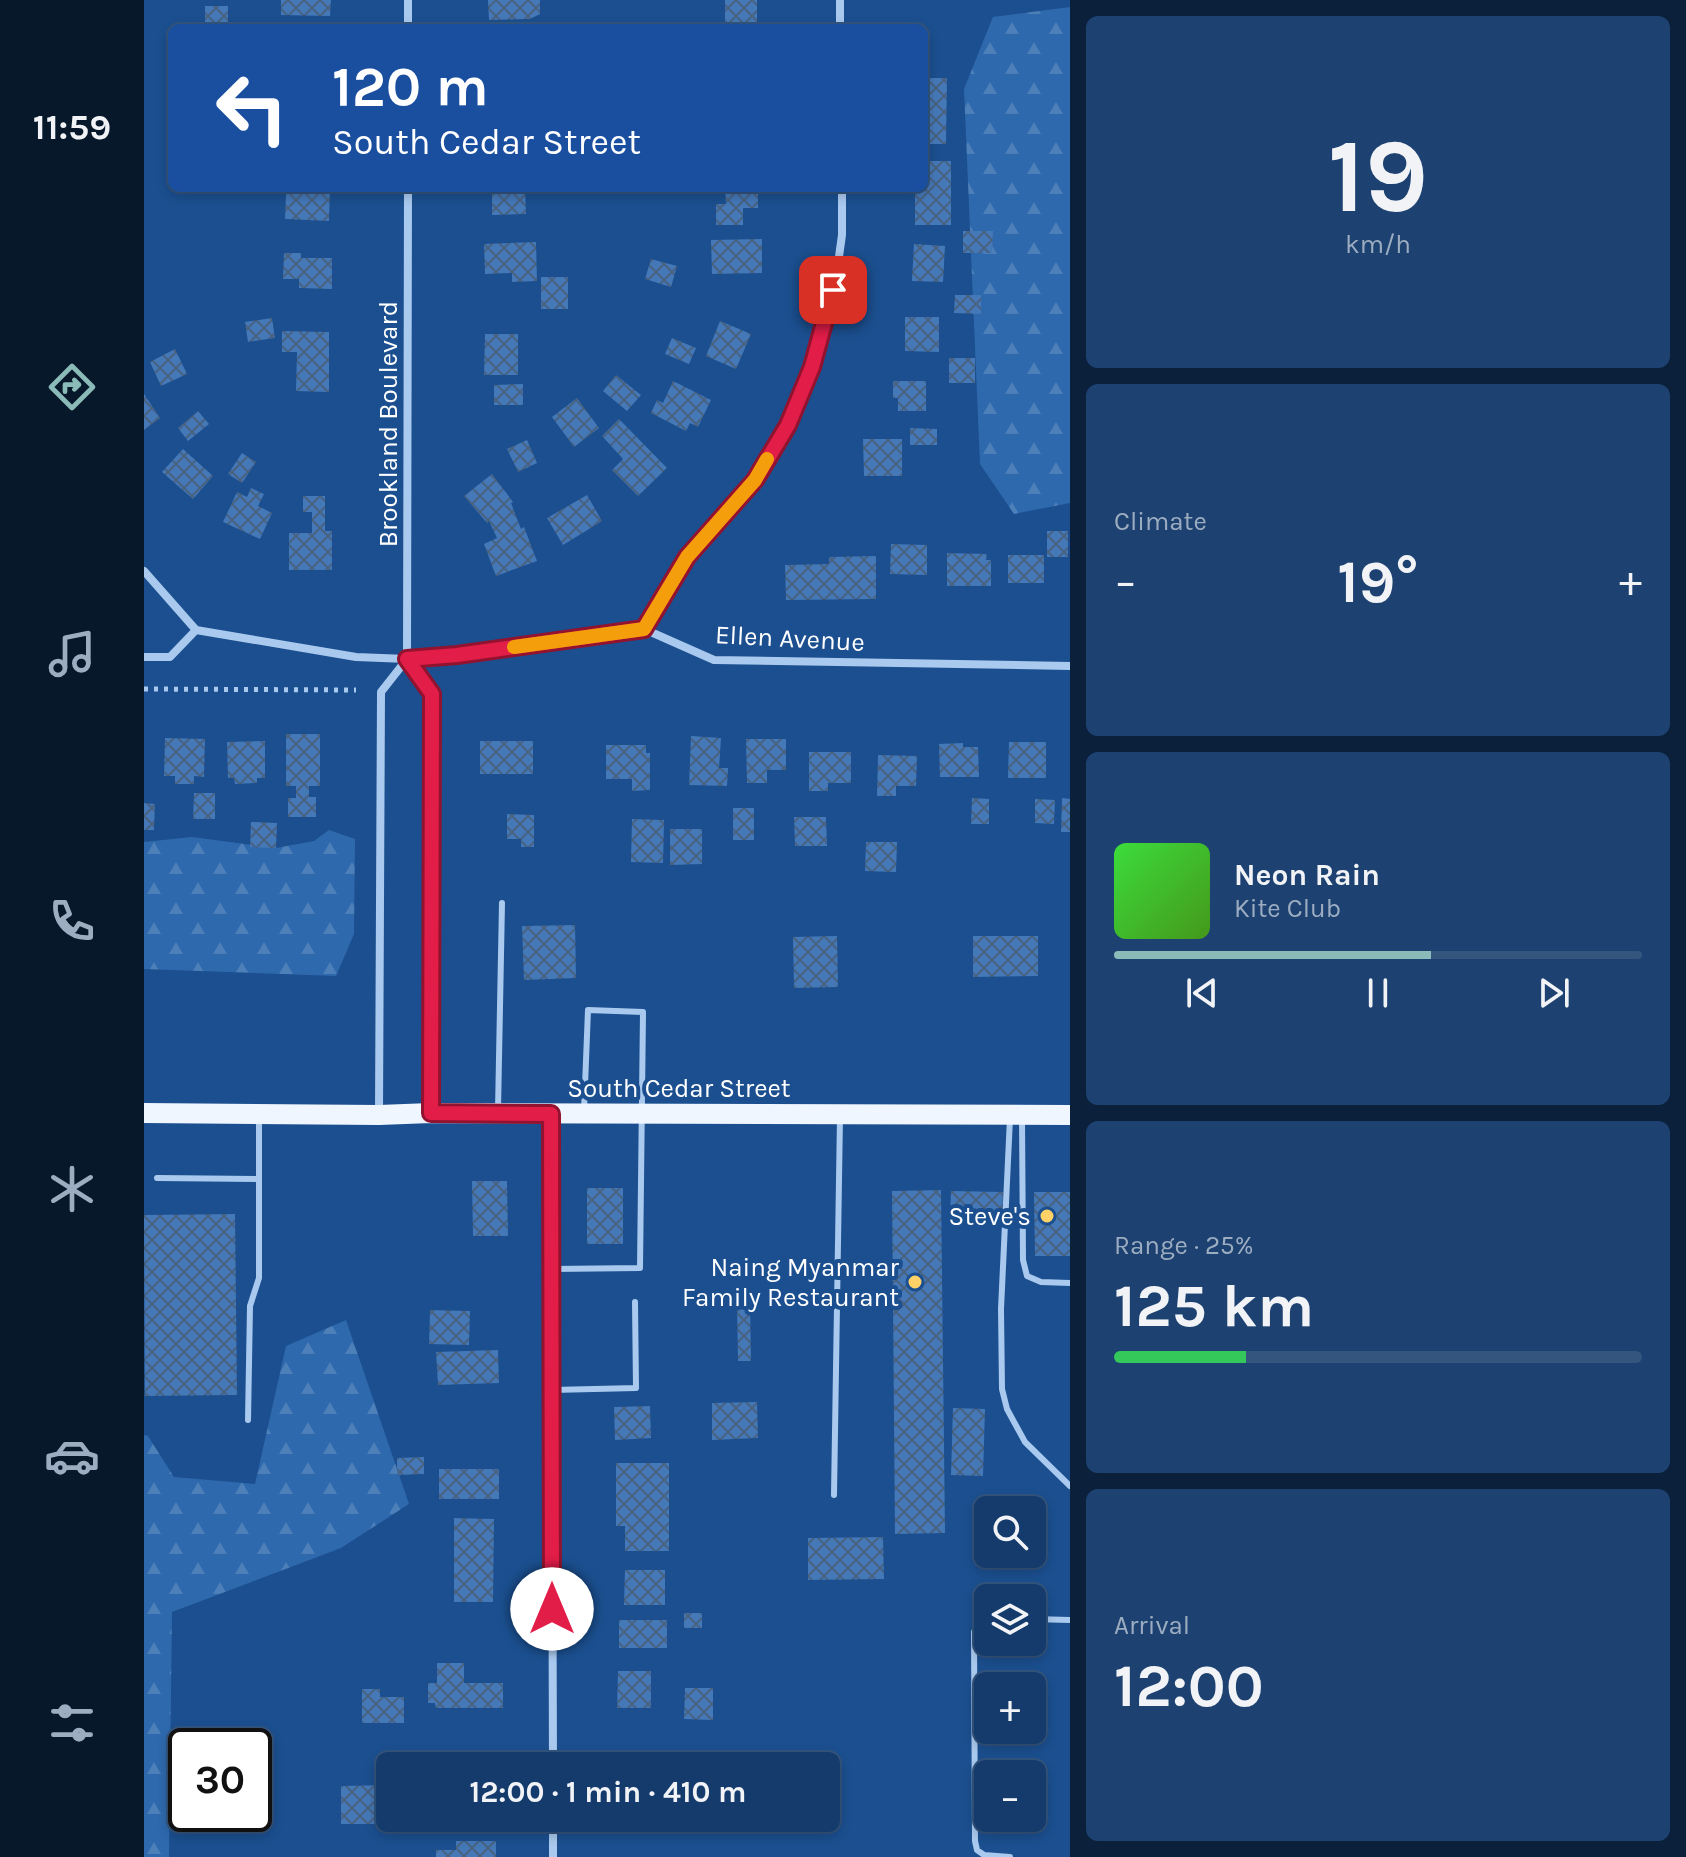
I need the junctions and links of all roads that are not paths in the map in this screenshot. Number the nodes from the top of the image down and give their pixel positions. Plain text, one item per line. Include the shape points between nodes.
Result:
1 (408, 0) edge
2 (840, 0) edge
3 (408, 24) edge
4 (840, 24) edge
5 (408, 192) edge
6 (842, 192) edge
7 (144, 571) edge
8 (644, 629) junction
9 (196, 630) junction
10 (144, 657) edge
11 (407, 659) junction
12 (1070, 666) edge
13 (502, 903) dead end
14 (144, 1113) edge
15 (431, 1113) junction
16 (259, 1114) junction
17 (498, 1114) junction
18 (551, 1114) junction
19 (584, 1114) junction
20 (643, 1114) junction
21 (840, 1114) junction
22 (1016, 1114) junction
23 (379, 1115) junction
24 (1070, 1115) edge
25 (157, 1178) dead end
26 (259, 1179) junction
27 (552, 1269) junction
28 (1070, 1283) edge
29 (635, 1302) dead end
30 (552, 1390) junction
31 (248, 1420) dead end
32 (1070, 1486) edge
33 (834, 1495) dead end
34 (1046, 1619) edge
35 (1070, 1620) edge
36 (974, 1656) edge
37 (553, 1752) edge
38 (553, 1832) edge
39 (553, 1857) edge
40 (1010, 1857) edge

1 - 3 street
2 - 4 street
5 - 11 street, Brookland Boulevard
6 - 8 street via 842,235 832,296 788,425 755,480 687,557
7 - 9 street
8 - 11 street
8 - 12 street, Ellen Avenue via 714,660
9 - 10 street via 170,657
9 - 11 street via 356,657
11 - 15 street via 432,694
11 - 23 street via 381,692
13 - 17 lane
14 - 16 main road, South Cedar Street
15 - 17 main road, South Cedar Street
15 - 23 main road, South Cedar Street
16 - 23 main road, South Cedar Street
16 - 26 lane
17 - 18 main road, South Cedar Street
18 - 19 main road, South Cedar Street
18 - 27 street
19 - 20 main road, South Cedar Street
19 - 20 lane via 588,1010 643,1012
20 - 21 main road, South Cedar Street
20 - 27 lane via 640,1268
21 - 22 main road, South Cedar Street
21 - 33 lane
22 - 24 main road, South Cedar Street
22 - 28 lane via 1027,1276
22 - 32 lane via 1001,1309 1002,1389 1025,1442
25 - 26 lane
26 - 31 lane via 259,1278 250,1306
27 - 30 street
29 - 30 lane via 636,1388
30 - 37 street
34 - 35 lane
36 - 40 lane via 975,1841 984,1855
38 - 39 street

